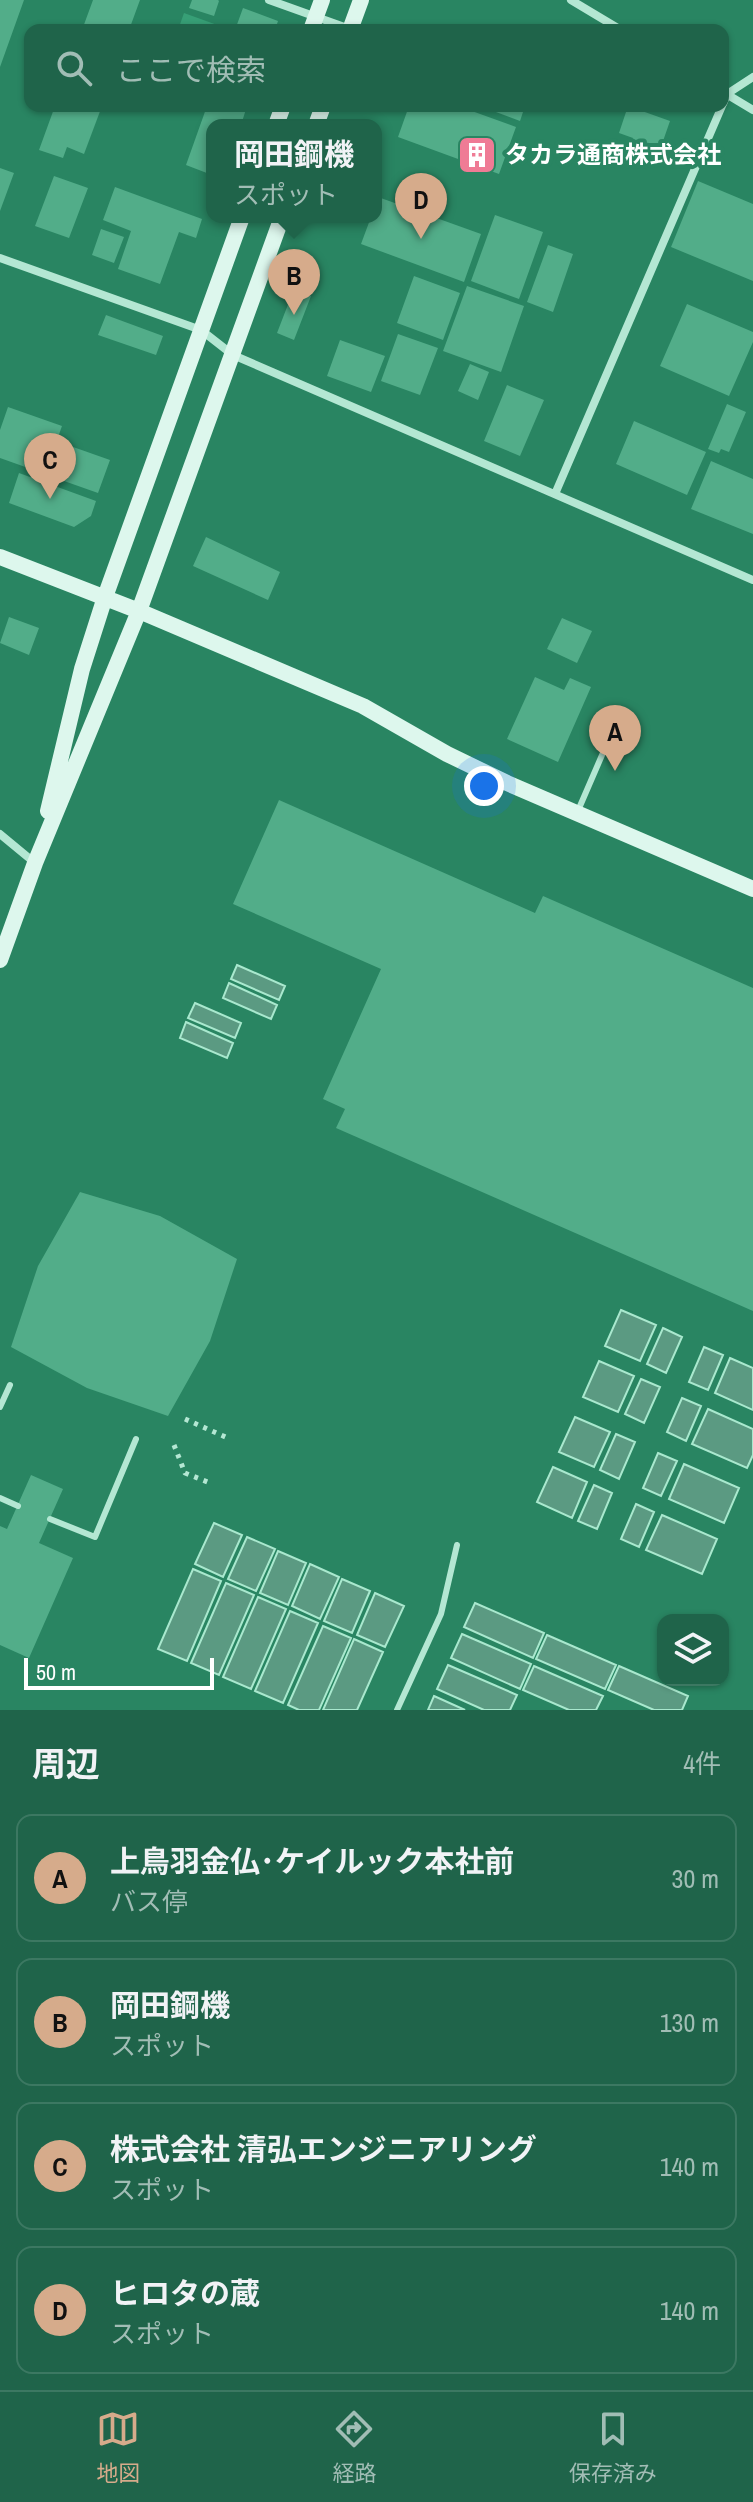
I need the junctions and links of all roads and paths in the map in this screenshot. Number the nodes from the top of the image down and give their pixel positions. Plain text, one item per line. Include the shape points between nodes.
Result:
1 (269, 0) edge
2 (322, 0) edge
3 (361, 0) edge
4 (571, 0) edge
5 (584, 3) edge
6 (313, 23) edge
7 (352, 24) edge
8 (613, 24) edge
9 (753, 77) edge
10 (729, 91) edge
11 (729, 95) edge
12 (753, 110) edge
13 (719, 112) edge
14 (240, 223) edge
15 (280, 223) edge
16 (0, 258) edge
17 (201, 330) junction
18 (233, 355) junction
19 (555, 494) junction
20 (0, 557) edge
21 (753, 580) edge
22 (105, 597) junction
23 (139, 611) junction
24 (615, 725) dead end
25 (577, 813) junction
26 (0, 834) edge
27 (35, 863) junction
28 (753, 889) edge
29 (0, 960) edge
30 (10, 1385) dead end
31 (0, 1407) edge
32 (185, 1419) dead end
33 (136, 1439) dead end
34 (230, 1439) dead end
35 (174, 1445) dead end
36 (210, 1483) dead end
37 (0, 1498) edge
38 (18, 1506) dead end
39 (50, 1519) dead end
40 (457, 1545) dead end
41 (397, 1710) edge

1 - 6 street
2 - 6 street
3 - 7 street
4 - 5 street
5 - 8 street
9 - 10 street
11 - 12 street
13 - 19 street
14 - 17 street
15 - 18 street
16 - 17 street
17 - 18 street
17 - 22 street
18 - 19 street
18 - 23 street
19 - 21 street
20 - 22 street
22 - 23 street
22 - 27 street
23 - 25 street via 363,706 447,754
23 - 27 street
24 - 25 lane
25 - 28 street
26 - 27 street
27 - 29 street
30 - 31 lane
32 - 34 path
33 - 39 lane via 95,1537
35 - 36 path via 185,1473
37 - 38 lane
40 - 41 lane via 441,1614

